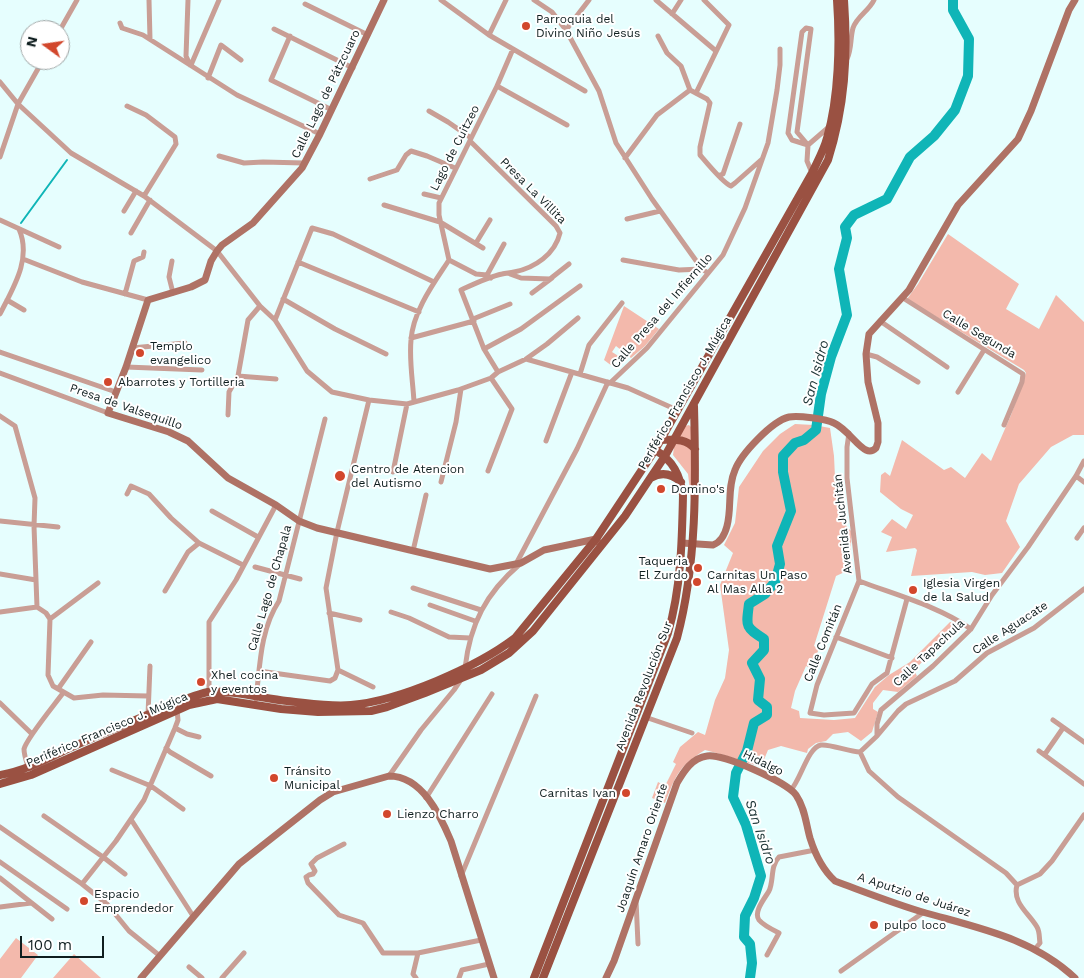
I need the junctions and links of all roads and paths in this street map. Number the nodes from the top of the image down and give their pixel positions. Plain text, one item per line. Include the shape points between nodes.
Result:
1 (77, 0) edge
2 (149, 0) edge
3 (188, 0) edge
4 (219, 0) edge
5 (384, 0) edge
6 (441, 0) edge
7 (506, 0) edge
8 (534, 0) edge
9 (589, 0) edge
10 (656, 0) edge
11 (681, 0) edge
12 (704, 0) edge
13 (837, 0) edge
14 (844, 0) edge
15 (874, 0) edge
16 (1075, 0) edge
17 (305, 4) dead end
18 (672, 14) junction
19 (66, 20) edge
20 (120, 23) dead end
21 (274, 28) dead end
22 (566, 30) junction
23 (368, 35) junction
24 (489, 35) junction
25 (290, 36) junction
26 (658, 36) dead end
27 (150, 39) junction
28 (513, 49) junction
29 (780, 49) dead end
30 (716, 51) junction
31 (241, 60) dead end
32 (799, 62) junction
33 (846, 62) junction
34 (807, 63) junction
35 (190, 65) junction
36 (353, 68) junction
37 (37, 70) edge
38 (208, 78) junction
39 (0, 82) edge
40 (497, 86) junction
41 (690, 90) junction
42 (584, 91) dead end
43 (696, 93) junction
44 (18, 104) junction
45 (127, 106) dead end
46 (792, 107) junction
47 (800, 108) junction
48 (332, 110) junction
49 (429, 111) dead end
50 (567, 124) dead end
51 (740, 124) dead end
52 (830, 125) junction
53 (320, 134) junction
54 (471, 139) junction
55 (808, 145) junction
56 (219, 156) dead end
57 (0, 157) edge
58 (625, 158) junction
59 (763, 158) junction
60 (304, 164) junction
61 (455, 168) junction
62 (812, 173) junction
63 (720, 175) junction
64 (370, 179) dead end
65 (136, 191) junction
66 (424, 194) dead end
67 (144, 196) junction
68 (441, 198) junction
69 (150, 200) junction
70 (384, 205) dead end
71 (124, 211) dead end
72 (660, 211) junction
73 (627, 219) dead end
74 (0, 220) edge
75 (490, 220) dead end
76 (440, 222) junction
77 (19, 229) junction
78 (131, 233) dead end
79 (476, 243) junction
80 (504, 244) dead end
81 (59, 247) dead end
82 (483, 248) dead end
83 (217, 251) junction
84 (144, 252) dead end
85 (23, 259) junction
86 (449, 260) junction
87 (623, 260) dead end
88 (172, 261) dead end
89 (298, 262) junction
90 (569, 264) dead end
91 (702, 269) junction
92 (505, 273) junction
93 (708, 273) junction
94 (476, 274) junction
95 (489, 277) junction
96 (552, 278) junction
97 (434, 282) junction
98 (470, 286) junction
99 (580, 286) dead end
100 (173, 293) junction
101 (532, 293) dead end
102 (126, 294) junction
103 (903, 298) junction
104 (283, 299) junction
105 (7, 300) junction
106 (148, 300) junction
107 (622, 303) dead end
108 (510, 304) dead end
109 (260, 306) junction
110 (24, 310) dead end
111 (419, 312) junction
112 (0, 314) edge
113 (578, 318) dead end
114 (275, 320) junction
115 (473, 320) junction
116 (880, 321) junction
117 (411, 338) junction
118 (185, 343) dead end
119 (132, 348) junction
120 (484, 349) junction
121 (984, 350) junction
122 (0, 352) edge
123 (386, 354) dead end
124 (866, 354) junction
125 (526, 359) junction
126 (126, 367) junction
127 (946, 367) dead end
128 (202, 370) dead end
129 (498, 372) junction
130 (572, 372) junction
131 (0, 373) edge
132 (580, 374) junction
133 (238, 376) junction
134 (491, 378) junction
135 (276, 379) dead end
136 (609, 382) junction
137 (918, 382) dead end
138 (690, 387) junction
139 (461, 389) junction
140 (116, 392) junction
141 (958, 392) dead end
142 (369, 400) junction
143 (414, 402) junction
144 (407, 404) junction
145 (694, 404) junction
146 (677, 410) junction
147 (108, 413) junction
148 (0, 415) edge
149 (228, 415) dead end
150 (325, 419) dead end
151 (1004, 425) dead end
152 (850, 433) junction
153 (658, 440) junction
154 (674, 440) junction
155 (546, 441) dead end
156 (695, 449) junction
157 (655, 450) junction
158 (665, 456) junction
159 (1084, 461) edge
160 (488, 471) dead end
161 (393, 472) dead end
162 (1076, 476) junction
163 (441, 482) dead end
164 (681, 482) junction
165 (1084, 482) edge
166 (647, 483) junction
167 (127, 494) dead end
168 (426, 495) dead end
169 (276, 505) junction
170 (212, 511) dead end
171 (0, 521) edge
172 (300, 521) junction
173 (34, 526) junction
174 (58, 527) dead end
175 (1084, 528) edge
176 (337, 532) junction
177 (258, 537) junction
178 (596, 538) junction
179 (1076, 538) dead end
180 (199, 543) junction
181 (682, 543) junction
182 (692, 544) junction
183 (601, 548) junction
184 (413, 551) junction
185 (518, 563) junction
186 (243, 565) junction
187 (254, 567) dead end
188 (0, 574) edge
189 (285, 575) junction
190 (300, 579) dead end
191 (36, 580) junction
192 (859, 581) junction
193 (98, 583) dead end
194 (413, 588) dead end
195 (1084, 589) edge
196 (165, 591) dead end
197 (907, 599) junction
198 (430, 605) dead end
199 (37, 607) junction
200 (481, 610) junction
201 (0, 612) edge
202 (391, 612) dead end
203 (329, 613) junction
204 (50, 619) junction
205 (360, 620) dead end
206 (475, 621) junction
207 (971, 629) junction
208 (836, 637) junction
209 (470, 638) junction
210 (90, 642) dead end
211 (892, 658) junction
212 (150, 666) dead end
213 (465, 668) junction
214 (338, 670) junction
215 (259, 671) junction
216 (462, 678) junction
217 (372, 687) dead end
218 (58, 689) junction
219 (63, 692) junction
220 (210, 692) junction
221 (492, 694) dead end
222 (148, 696) junction
223 (536, 696) dead end
224 (256, 701) junction
225 (0, 703) edge
226 (177, 710) junction
227 (148, 715) junction
228 (645, 717) junction
229 (1053, 720) dead end
230 (175, 728) junction
231 (1063, 728) junction
232 (692, 733) dead end
233 (32, 734) junction
234 (877, 736) junction
235 (198, 737) dead end
236 (1084, 742) edge
237 (166, 748) junction
238 (860, 752) junction
239 (725, 758) joint
240 (112, 770) dead end
241 (30, 772) junction
242 (0, 775) edge
243 (211, 776) dead end
244 (389, 776) junction
245 (0, 784) edge
246 (1084, 784) edge
247 (151, 786) junction
248 (791, 790) junction
249 (426, 798) junction
250 (183, 809) dead end
251 (1084, 815) edge
252 (44, 816) dead end
253 (132, 820) junction
254 (0, 827) edge
255 (344, 844) dead end
256 (815, 850) junction
257 (103, 857) junction
258 (0, 862) edge
259 (125, 874) dead end
260 (461, 876) junction
261 (0, 878) edge
262 (82, 884) junction
263 (1017, 885) junction
264 (636, 898) junction
265 (31, 903) junction
266 (0, 907) edge
267 (67, 910) dead end
268 (924, 912) junction
269 (193, 916) junction
270 (52, 919) dead end
271 (481, 940) junction
272 (638, 944) dead end
273 (1035, 949) junction
274 (418, 953) junction
275 (244, 954) dead end
276 (768, 955) dead end
277 (160, 956) junction
278 (489, 964) junction
279 (189, 967) dead end
280 (841, 972) dead end
281 (142, 977) edge
282 (202, 978) edge
283 (222, 978) edge
284 (416, 978) edge
285 (459, 978) edge
286 (494, 978) edge
287 (534, 978) edge
288 (543, 978) edge
289 (606, 978) edge
290 (1075, 978) edge

1 - 19 street
2 - 27 street
3 - 35 street via 186,56
4 - 35 street
5 - 23 street, Calle Lago de Pátzcuaro
6 - 24 street
7 - 24 street
8 - 22 street via 552,12
9 - 22 street
10 - 18 street
11 - 18 street
12 - 30 street via 729,25
13 - 52 main road, Periférico Francisco J. Múgica via 836,85
14 - 33 main road, Periférico Francisco J. Múgica
15 - 33 street via 853,27
16 - 103 street via 1018,139 958,205
17 - 23 street
18 - 30 street
20 - 27 street via 122,28
21 - 25 street
22 - 58 street via 598,91 616,143
23 - 36 street, Calle Lago de Pátzcuaro
24 - 28 street
25 - 36 street
25 - 48 street via 271,80
26 - 41 street via 667,53 680,66
27 - 35 street
28 - 40 street, Lago de Cuitzeo
28 - 42 street
29 - 59 street, Calle Presa del Infiernillo via 775,99
30 - 43 street
31 - 38 street via 221,45
32 - 34 street
32 - 34 street via 802,30 808,28 811,29
32 - 46 street
33 - 145 main road, Periférico Francisco J. Múgica via 840,117 828,160
34 - 47 street
35 - 38 street
36 - 48 street, Calle Lago de Pátzcuaro
37 - 44 street
38 - 53 street via 237,96
39 - 44 street
40 - 50 street
40 - 54 street, Lago de Cuitzeo
41 - 43 street
41 - 58 street via 657,115
43 - 63 street via 710,104 700,155
44 - 57 street
44 - 65 street via 71,153
45 - 67 street via 146,115 176,140
46 - 47 street
46 - 55 street via 789,137
47 - 55 street via 797,132
48 - 53 street, Calle Lago de Pátzcuaro
49 - 54 street
51 - 63 street
52 - 55 street
52 - 62 main road, Periférico Francisco J. Múgica
53 - 60 street, Calle Lago de Pátzcuaro
54 - 61 street, Lago de Cuitzeo
54 - 92 street, Presa La Villita via 560,233 546,257 523,270
55 - 62 street
56 - 60 street via 244,163
58 - 72 street
59 - 63 street via 731,186 726,185
59 - 93 street, Calle Presa del Infiernillo via 735,232 723,255
60 - 83 street, Calle Lago de Pátzcuaro via 253,223
61 - 64 street via 411,151 397,170
61 - 68 street, Lago de Cuitzeo
62 - 138 main road, Periférico Francisco J. Múgica
65 - 67 street
65 - 71 street
66 - 68 street
67 - 69 street
68 - 76 street, Lago de Cuitzeo via 438,209
69 - 78 street
69 - 83 street
70 - 76 street
72 - 73 street
72 - 91 street
74 - 77 street
75 - 79 street
76 - 79 street
76 - 86 street, Lago de Cuitzeo
77 - 81 street
77 - 85 street
79 - 82 street
80 - 95 street
83 - 100 street, Calle Lago de Pátzcuaro via 205,280
83 - 109 street
84 - 102 street via 143,257 134,261
85 - 102 street via 82,282
85 - 105 street
86 - 94 street
86 - 97 street
87 - 91 street via 679,270
88 - 100 street via 169,277
89 - 97 street via 312,228 333,234
89 - 104 street
89 - 111 street
90 - 96 street
91 - 93 street
92 - 95 street, Presa La Villita
92 - 96 street via 521,278
93 - 136 street, Calle Presa del Infiernillo via 647,348
94 - 95 street
94 - 98 street
95 - 98 street, Presa La Villita
96 - 101 street
97 - 111 street
98 - 115 street, Presa La Villita via 461,290
99 - 120 street via 521,329
100 - 106 street, Calle Lago de Pátzcuaro
102 - 106 street
103 - 116 street
103 - 121 street, Calle Segunda
104 - 114 street
104 - 123 street
105 - 110 street
105 - 112 street
106 - 119 street
107 - 132 street via 589,346
108 - 115 street
109 - 114 street
109 - 133 street via 248,320
111 - 117 street
113 - 125 street
114 - 142 street via 307,371 332,392
115 - 117 street
115 - 120 street
116 - 124 street via 869,334
116 - 127 street
117 - 143 street
118 - 119 street
119 - 126 street
120 - 129 street
121 - 141 street
121 - 151 street, Calle Segunda via 1023,374
122 - 140 street
124 - 137 street via 877,357
124 - 152 street via 869,391 878,423 876,448 865,450
125 - 129 street
125 - 130 street
126 - 128 street
126 - 140 street
129 - 134 street
130 - 132 street
130 - 155 street
131 - 147 street, Presa de Valsequillo
132 - 136 street
133 - 135 street
133 - 149 street via 229,392
134 - 139 street
134 - 160 street via 512,408
136 - 146 street
136 - 185 street, Calle Presa del Infiernillo
138 - 145 main road, Avenida Revolución Sur
138 - 146 main road, Periférico Francisco J. Múgica
139 - 143 street
139 - 163 street
140 - 147 street
142 - 144 street
142 - 176 street
143 - 144 street
144 - 161 street
145 - 154 main road, Periférico Francisco J. Múgica
145 - 156 main road, Avenida Revolución Sur
146 - 153 main road, Periférico Francisco J. Múgica
147 - 169 street, Presa de Valsequillo via 188,441 228,478
148 - 173 street via 15,426 35,498
150 - 172 street, Calle Lago de Chapala
152 - 182 street via 826,420 791,417 777,423 740,460 731,481 729,518 722,538 713,545
152 - 192 street, Avenida Juchitán via 847,478
153 - 154 main road
153 - 157 main road, Periférico Francisco J. Múgica
154 - 156 main road via 690,443
154 - 158 main road, Periférico Francisco J. Múgica
156 - 182 main road, Avenida Revolución Sur
157 - 158 main road, Avenida Revolución Sur
157 - 178 main road, Periférico Francisco J. Múgica
158 - 164 main road, Avenida Revolución Sur via 676,469
158 - 166 main road, Periférico Francisco J. Múgica
159 - 162 street, Calle Tapachula
162 - 165 street
162 - 207 street, Calle Tapachula
164 - 166 main road via 662,474 652,477
164 - 181 main road, Avenida Revolución Sur
166 - 183 main road, Periférico Francisco J. Múgica
167 - 180 street via 131,486 149,494
168 - 184 street
169 - 172 street, Presa de Valsequillo
169 - 177 street
170 - 177 street
171 - 173 street
172 - 176 street, Presa de Valsequillo
172 - 189 street, Calle Lago de Chapala
173 - 174 street
173 - 191 street
175 - 179 street
176 - 184 street, Presa de Valsequillo
176 - 203 street via 326,588
177 - 186 street
178 - 183 street
178 - 185 street, Presa de Valsequillo via 544,550
178 - 213 main road, Periférico Francisco J. Múgica via 515,638
180 - 186 street
180 - 196 street via 188,552
181 - 182 street
181 - 287 main road, Avenida Revolución Sur via 677,595 668,633
182 - 228 main road, Avenida Revolución Sur via 686,603 677,638
183 - 216 main road, Periférico Francisco J. Múgica via 534,631 496,662
184 - 185 street, Presa de Valsequillo via 490,569
185 - 200 street, Calle Presa del Infiernillo
186 - 220 street via 209,622
187 - 189 street
188 - 191 street
189 - 190 street
189 - 215 street, Calle Lago de Chapala via 261,648
191 - 199 street
192 - 197 street, Avenida Juchitán
192 - 208 street, Calle Comitán
193 - 204 street
194 - 200 street
195 - 234 street, Calle Aguacate via 1034,628 987,653 955,681 906,704
197 - 207 street, Avenida Juchitán via 957,619
197 - 211 street
198 - 206 street
199 - 201 street
199 - 204 street
200 - 206 street, Calle Presa del Infiernillo
202 - 209 street via 449,638
203 - 205 street
203 - 214 street
204 - 218 street via 48,675
206 - 209 street, Calle Presa del Infiernillo
207 - 234 street, Calle Tapachula via 881,710
208 - 211 street
208 - 211 street, Calle Comitán via 810,713 854,714 872,684 887,673
209 - 213 street, Calle Presa del Infiernillo
210 - 218 street
212 - 222 street
213 - 224 main road, Periférico Francisco J. Múgica via 382,700 350,705
214 - 215 street via 330,681
214 - 217 street
215 - 224 street, Calle Lago de Chapala
216 - 224 main road, Periférico Francisco J. Múgica via 371,710 318,712
216 - 244 street via 420,730
218 - 219 street
219 - 222 street via 74,698
219 - 233 street
220 - 224 main road, Periférico Francisco J. Múgica
220 - 227 main road, Periférico Francisco J. Múgica
221 - 249 street
222 - 227 street
223 - 260 street
224 - 226 main road, Periférico Francisco J. Múgica via 217,699
225 - 233 street
226 - 230 street
226 - 241 main road, Periférico Francisco J. Múgica
227 - 241 main road, Periférico Francisco J. Múgica via 92,737
228 - 232 street
228 - 288 main road, Avenida Revolución Sur
229 - 231 street
230 - 235 street
230 - 237 street
231 - 236 street
231 - 246 street via 1042,753
233 - 241 street via 24,748
234 - 238 street
237 - 243 street
237 - 247 street
238 - 248 street via 822,745 816,748 808,756
238 - 263 street via 868,771
239 - 248 street, Hidalgo
239 - 264 street, Joaquín Amaro Oriente via 699,758 684,771 670,799
240 - 247 street
241 - 242 main road, Periférico Francisco J. Múgica
241 - 245 main road, Periférico Francisco J. Múgica
244 - 249 street via 410,781
244 - 269 street via 333,792 320,800 239,864
247 - 250 street
247 - 253 street
248 - 256 street, A Aputzio de Juárez via 803,808
249 - 260 street via 451,841
251 - 263 street via 1040,874
252 - 257 street
253 - 257 street
253 - 269 street
254 - 262 street
255 - 274 street via 317,858 312,864 315,871 306,877 308,883 339,915 363,923 383,953
256 - 268 street, A Aputzio de Juárez via 824,869 835,881
256 - 276 street via 779,858 774,864 770,889 760,903 758,916 779,934
257 - 259 street
257 - 262 street
258 - 267 street
260 - 271 street
261 - 265 street
262 - 277 street via 107,904 129,931
263 - 273 street via 1018,900 1038,929 1040,943
264 - 272 street
264 - 289 street, Joaquín Amaro Oriente
265 - 266 street
265 - 270 street
268 - 273 street, A Aputzio de Juárez via 972,925
268 - 280 street
269 - 277 street
271 - 274 street
271 - 278 street
273 - 290 street, A Aputzio de Juárez via 1048,955
274 - 284 street via 413,974
275 - 283 street
277 - 281 street
278 - 285 street via 462,970
278 - 286 street
279 - 282 street

